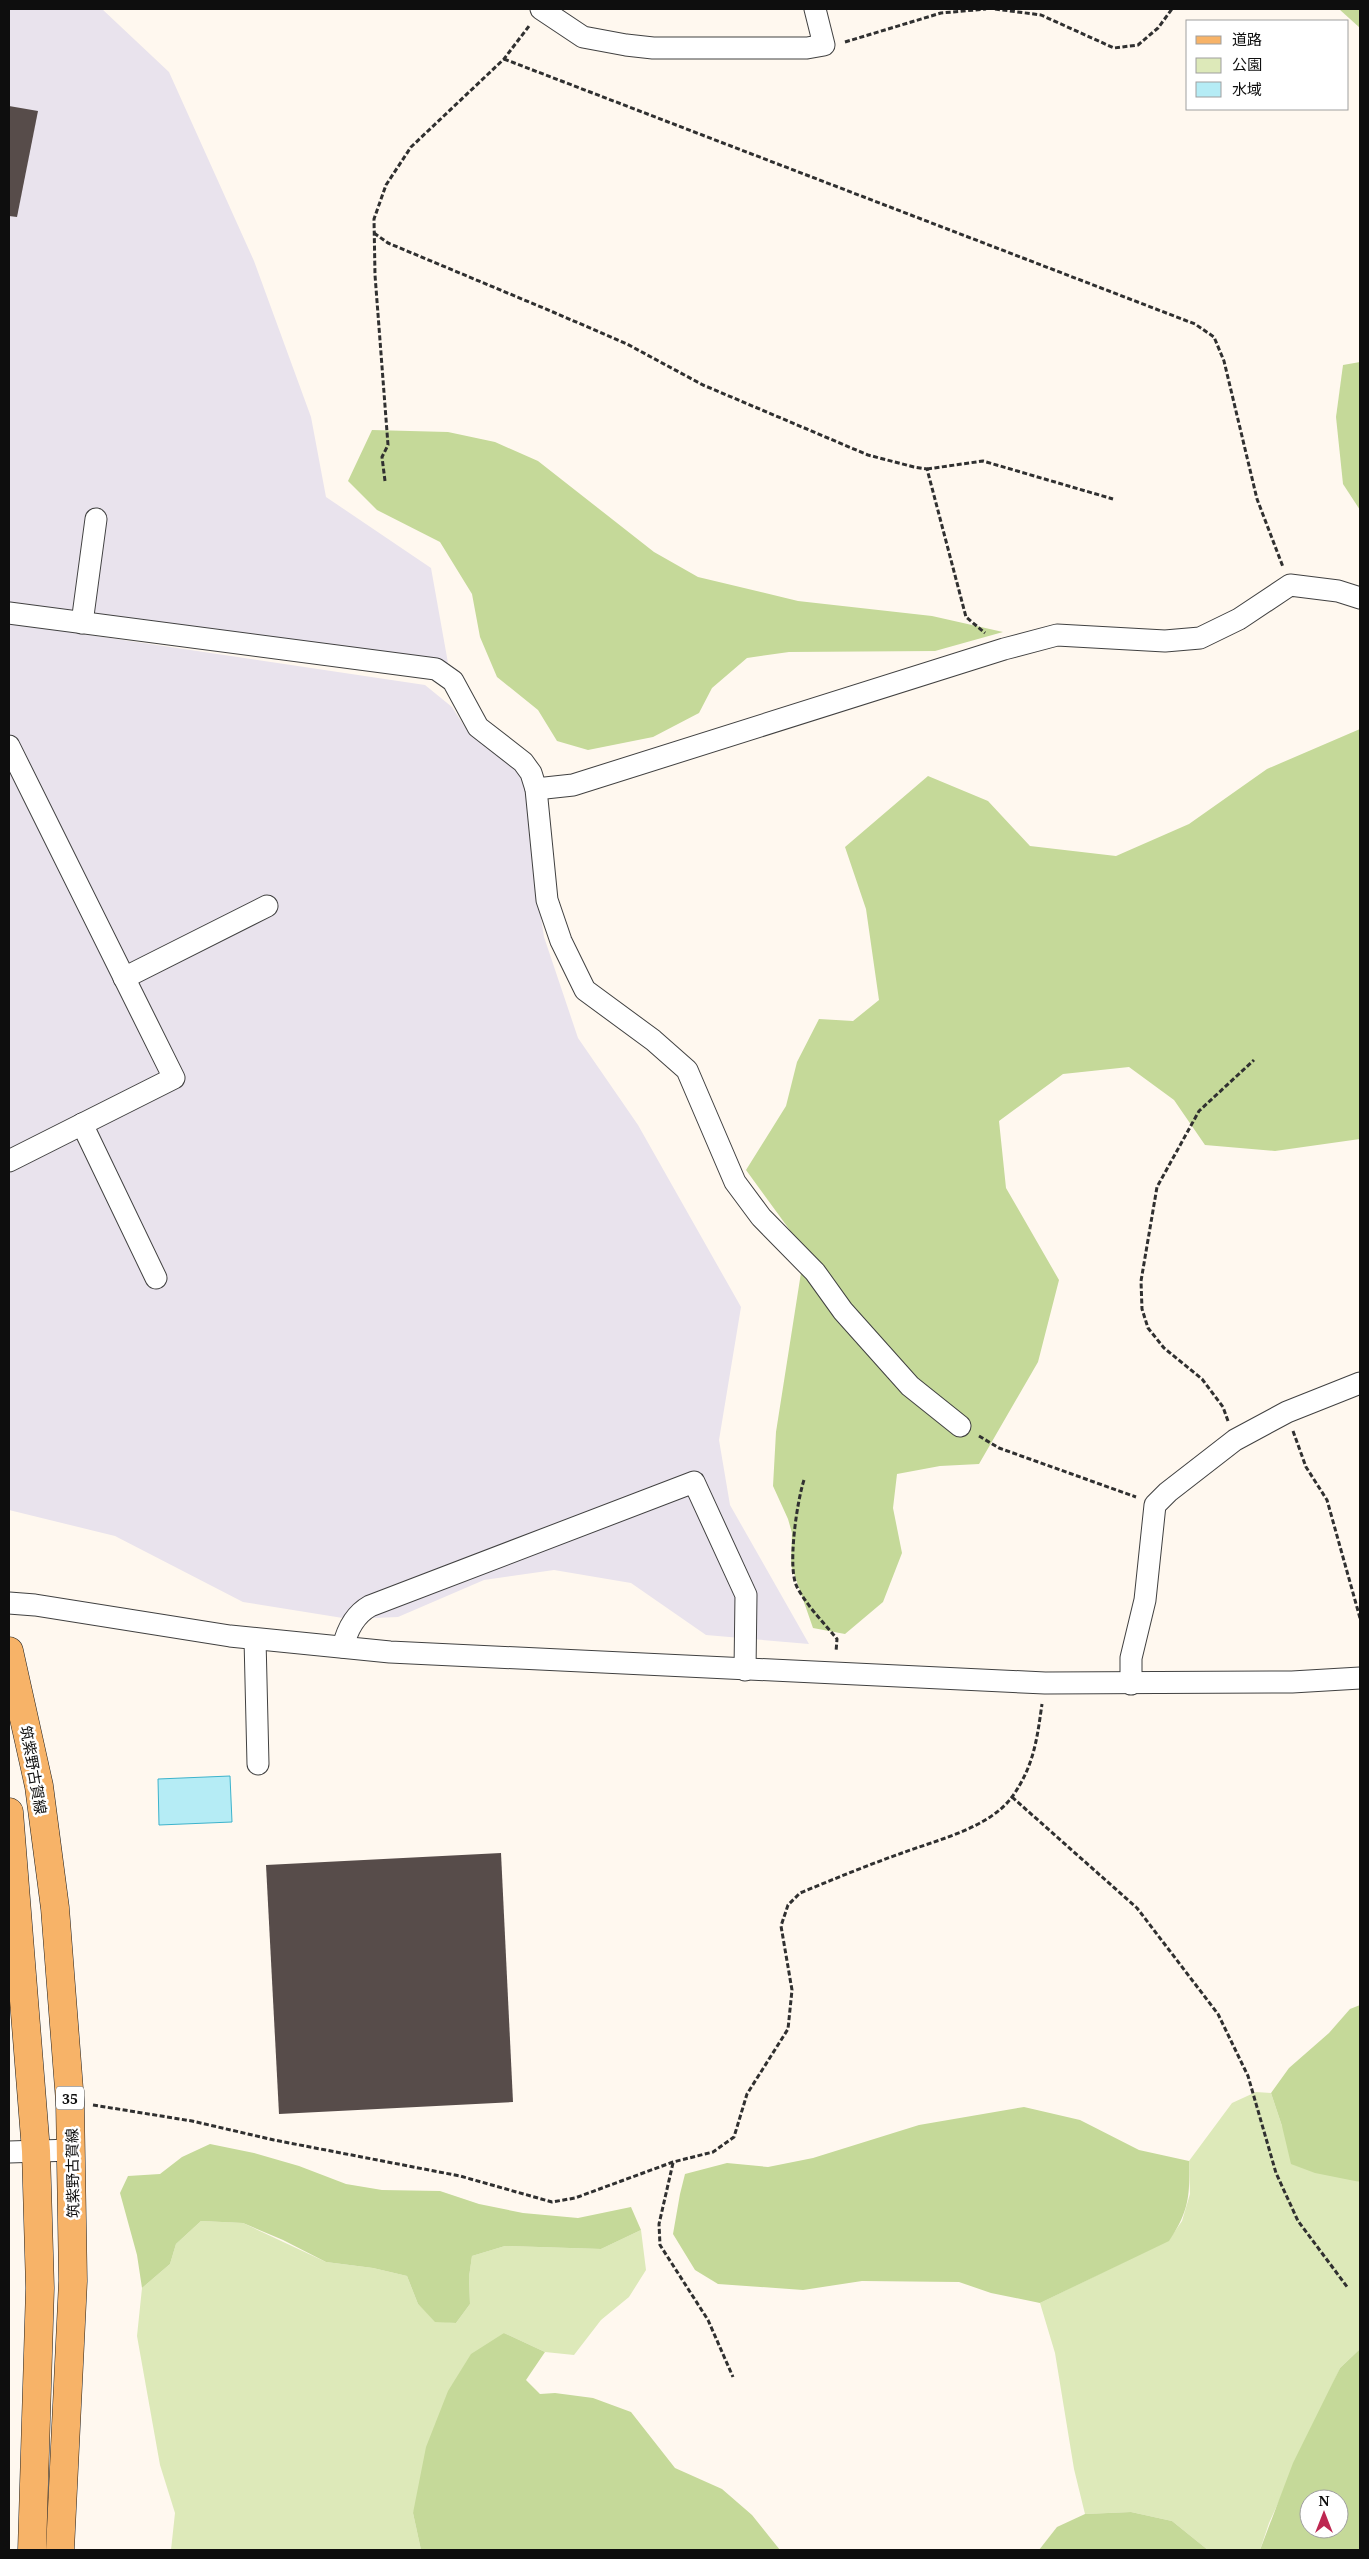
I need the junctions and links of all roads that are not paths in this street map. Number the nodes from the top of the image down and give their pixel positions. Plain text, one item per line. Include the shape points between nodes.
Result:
1 (541, 9) edge
2 (815, 9) edge
3 (96, 519) dead end
4 (1360, 598) edge
5 (9, 613) edge
6 (82, 623) junction
7 (9, 746) edge
8 (536, 789) junction
9 (267, 906) dead end
10 (124, 978) junction
11 (82, 1124) junction
12 (9, 1161) edge
13 (156, 1278) dead end
14 (1360, 1384) edge
15 (960, 1426) road end
16 (9, 1603) edge
17 (255, 1639) junction
18 (343, 1647) junction
19 (9, 1651) edge
20 (745, 1670) junction
21 (1360, 1678) edge
22 (1131, 1684) junction
23 (258, 1764) dead end
24 (9, 1812) edge
25 (72, 2150) junction
26 (36, 2151) junction
27 (9, 2152) edge
28 (32, 2550) edge
29 (60, 2550) edge

1 - 2 street via 583,37 626,45 653,48 808,48 824,45
3 - 6 street
4 - 8 street via 1338,591 1290,586 1239,619 1200,638 1165,640 1057,635 573,785
5 - 6 street
6 - 8 street via 436,670 453,681 478,727 523,762 531,772
7 - 10 street
8 - 15 street via 548,900 561,941 585,990 653,1040 687,1070 735,1182 760,1217 815,1272 843,1311 910,1386
9 - 10 street
10 - 11 street via 174,1078
11 - 12 street
11 - 13 street
14 - 22 street via 1287,1412 1235,1440 1155,1505 1145,1600 1130,1658
16 - 17 street
17 - 18 street
17 - 23 street
18 - 20 street
18 - 20 street via 358,1612 370,1606 694,1482 746,1596
19 - 25 main road, 筑紫野古賀線 / 35 via 39,1786 54,1908
20 - 22 street via 1045,1684
21 - 22 street
24 - 26 main road
25 - 26 street
25 - 29 main road, 筑紫野古賀線 / 35 via 73,2281
26 - 27 street
26 - 28 main road via 40,2288

